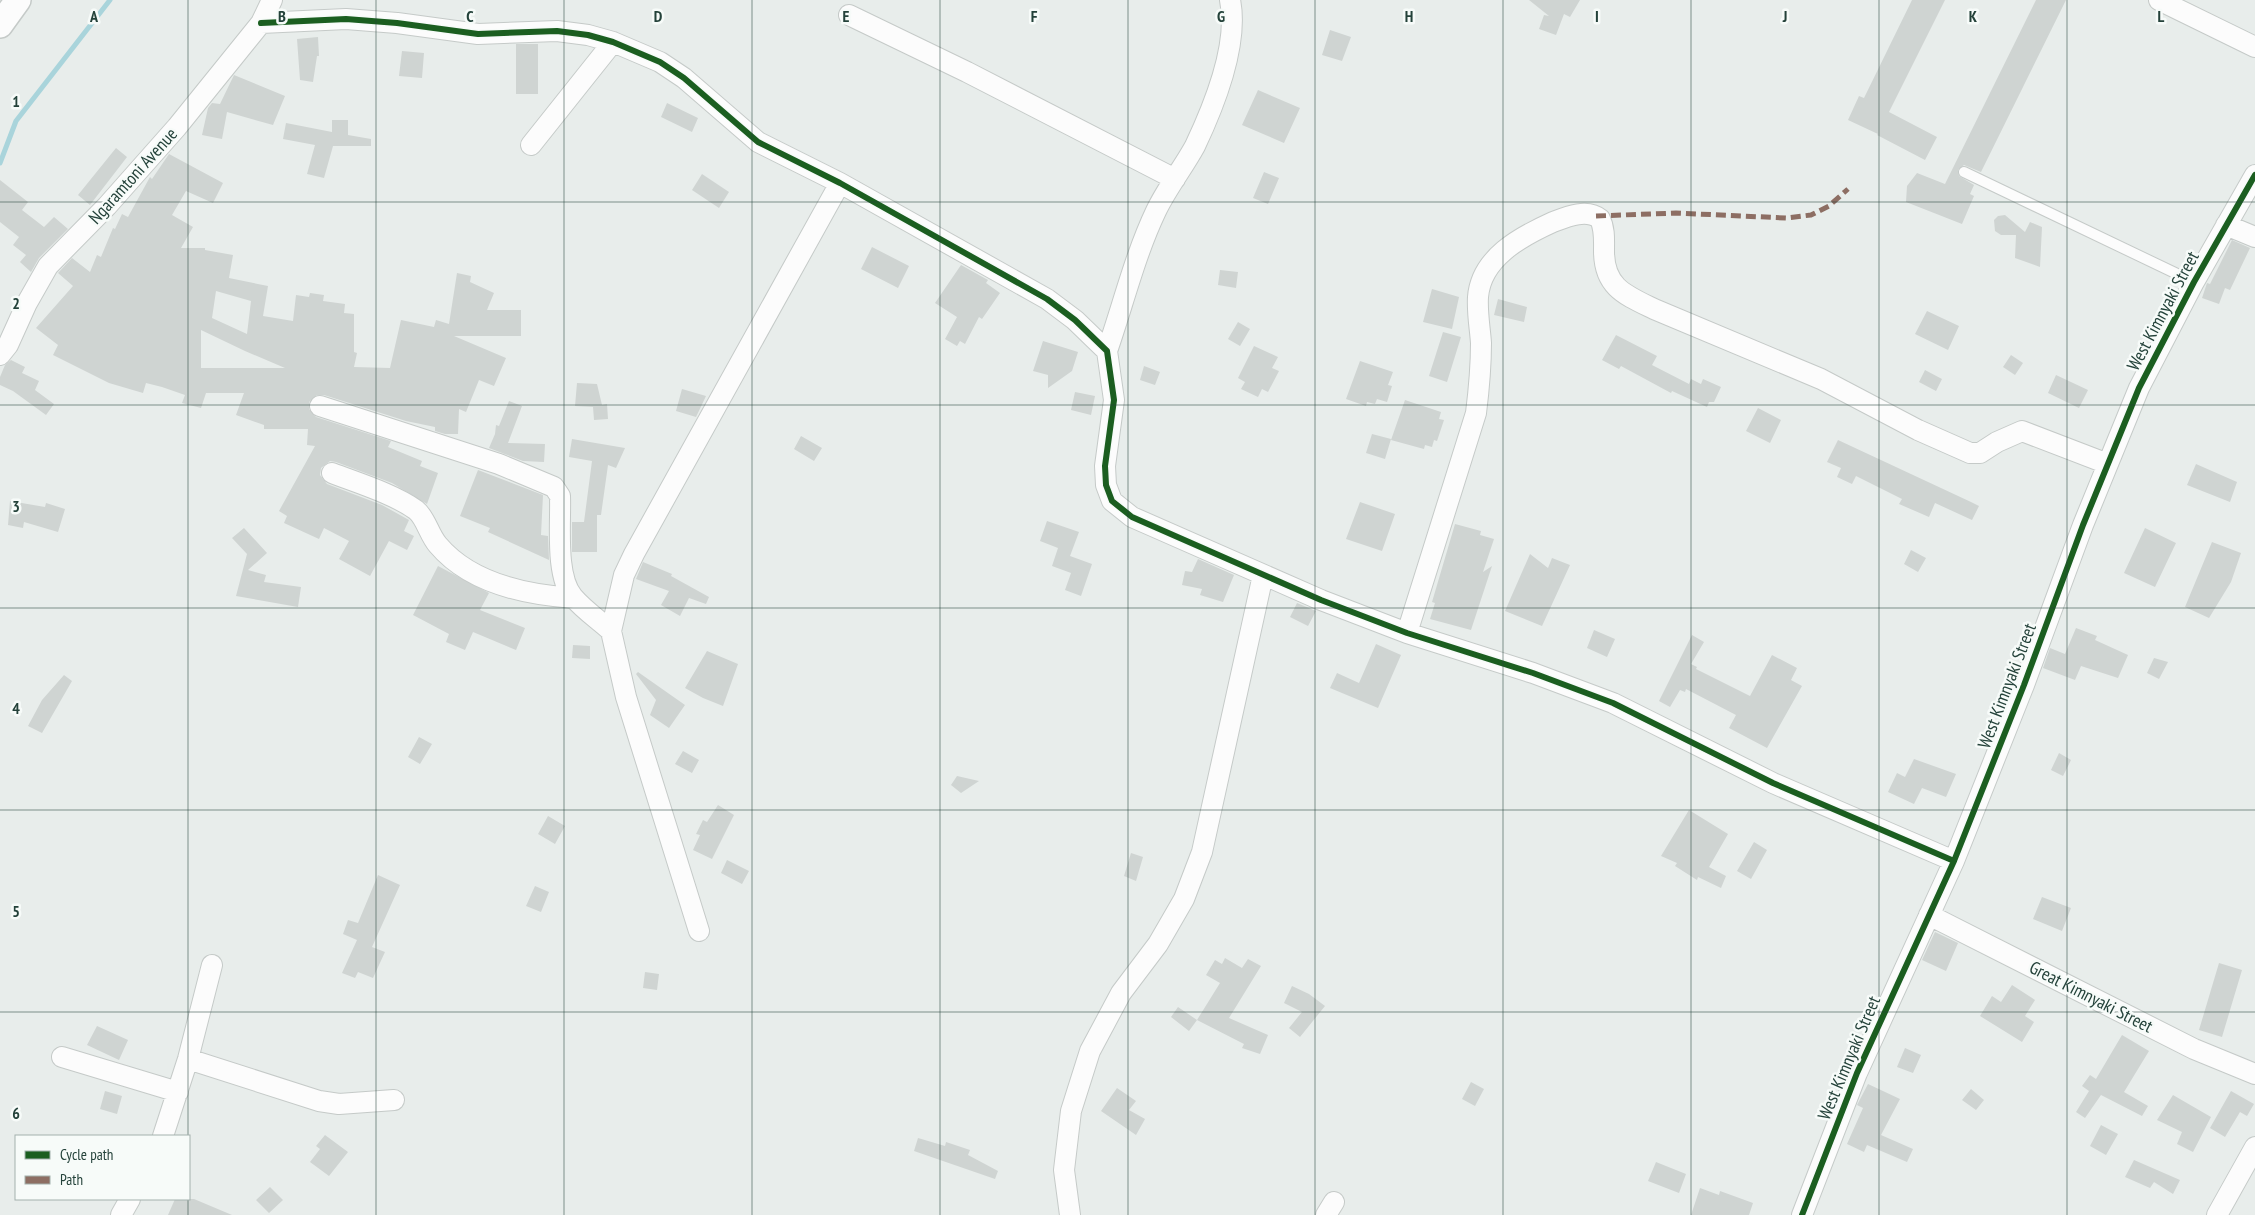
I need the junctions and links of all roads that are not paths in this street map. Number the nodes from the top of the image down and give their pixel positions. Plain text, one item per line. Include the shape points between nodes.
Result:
1 (18, 0) edge
2 (272, 0) edge
3 (1230, 0) edge
4 (2159, 0) edge
5 (849, 14) dead end
6 (261, 23) junction
7 (0, 24) edge
8 (613, 42) junction
9 (2255, 47) edge
10 (531, 145) dead end
11 (1964, 172) dead end
12 (2255, 175) edge
13 (1175, 179) junction
14 (840, 183) junction
15 (2226, 225) junction
16 (2255, 237) edge
17 (2194, 282) junction
18 (1107, 351) junction
19 (0, 356) edge
20 (320, 406) dead end
21 (2108, 464) junction
22 (332, 473) dead end
23 (1263, 575) junction
24 (574, 598) junction
25 (611, 631) junction
26 (1407, 633) junction
27 (1954, 861) junction
28 (1929, 915) junction
29 (700, 930) dead end
30 (212, 965) dead end
31 (62, 1057) dead end
32 (188, 1059) junction
33 (2255, 1074) edge
34 (178, 1092) junction
35 (394, 1100) dead end
36 (163, 1135) edge
37 (2255, 1147) edge
38 (129, 1200) edge
39 (121, 1215) edge
40 (1070, 1215) edge
41 (1802, 1215) edge
42 (2217, 1215) edge

1 - 7 street
2 - 6 street, Ngaramtoni Avenue
3 - 13 street via 1228,54 1212,105
4 - 9 street
5 - 13 street
6 - 8 street via 346,20 478,34 557,31 588,34
6 - 19 street, Ngaramtoni Avenue via 177,127 48,266
8 - 10 street
8 - 14 street via 660,62 684,78 758,142
11 - 17 lane
12 - 15 street, West Kimnyaki Street
13 - 18 street via 1143,242
14 - 18 street via 1047,300 1075,320
14 - 25 street via 634,554 624,575
15 - 16 street
15 - 17 street, West Kimnyaki Street
17 - 21 street, West Kimnyaki Street via 2139,388
18 - 23 street via 1114,400 1105,466 1106,485 1112,501 1132,517
20 - 24 street via 499,464 554,487 560,496 561,565 565,582
21 - 26 street via 2022,431 1980,453 1970,453 1821,380 1654,309 1629,297 1614,285 1604,259 1600,219 1590,214 1571,216 1513,243 1494,259 1482,276 1478,296 1480,377 1476,412
21 - 27 street, West Kimnyaki Street
22 - 24 street via 418,511 439,547 455,561 482,576 532,594
23 - 26 street
23 - 40 street via 1202,852 1184,899 1158,944 1121,993 1090,1051 1071,1111 1064,1170
24 - 25 street
25 - 29 street via 626,697
26 - 27 street via 1533,672 1613,703 1773,783
27 - 28 street, West Kimnyaki Street
28 - 33 street, Great Kimnyaki Street via 2194,1049
28 - 41 street, West Kimnyaki Street via 1857,1073
30 - 32 street
31 - 34 street
32 - 34 street
32 - 35 street via 319,1101 338,1104
34 - 36 street
37 - 42 street
38 - 39 street

